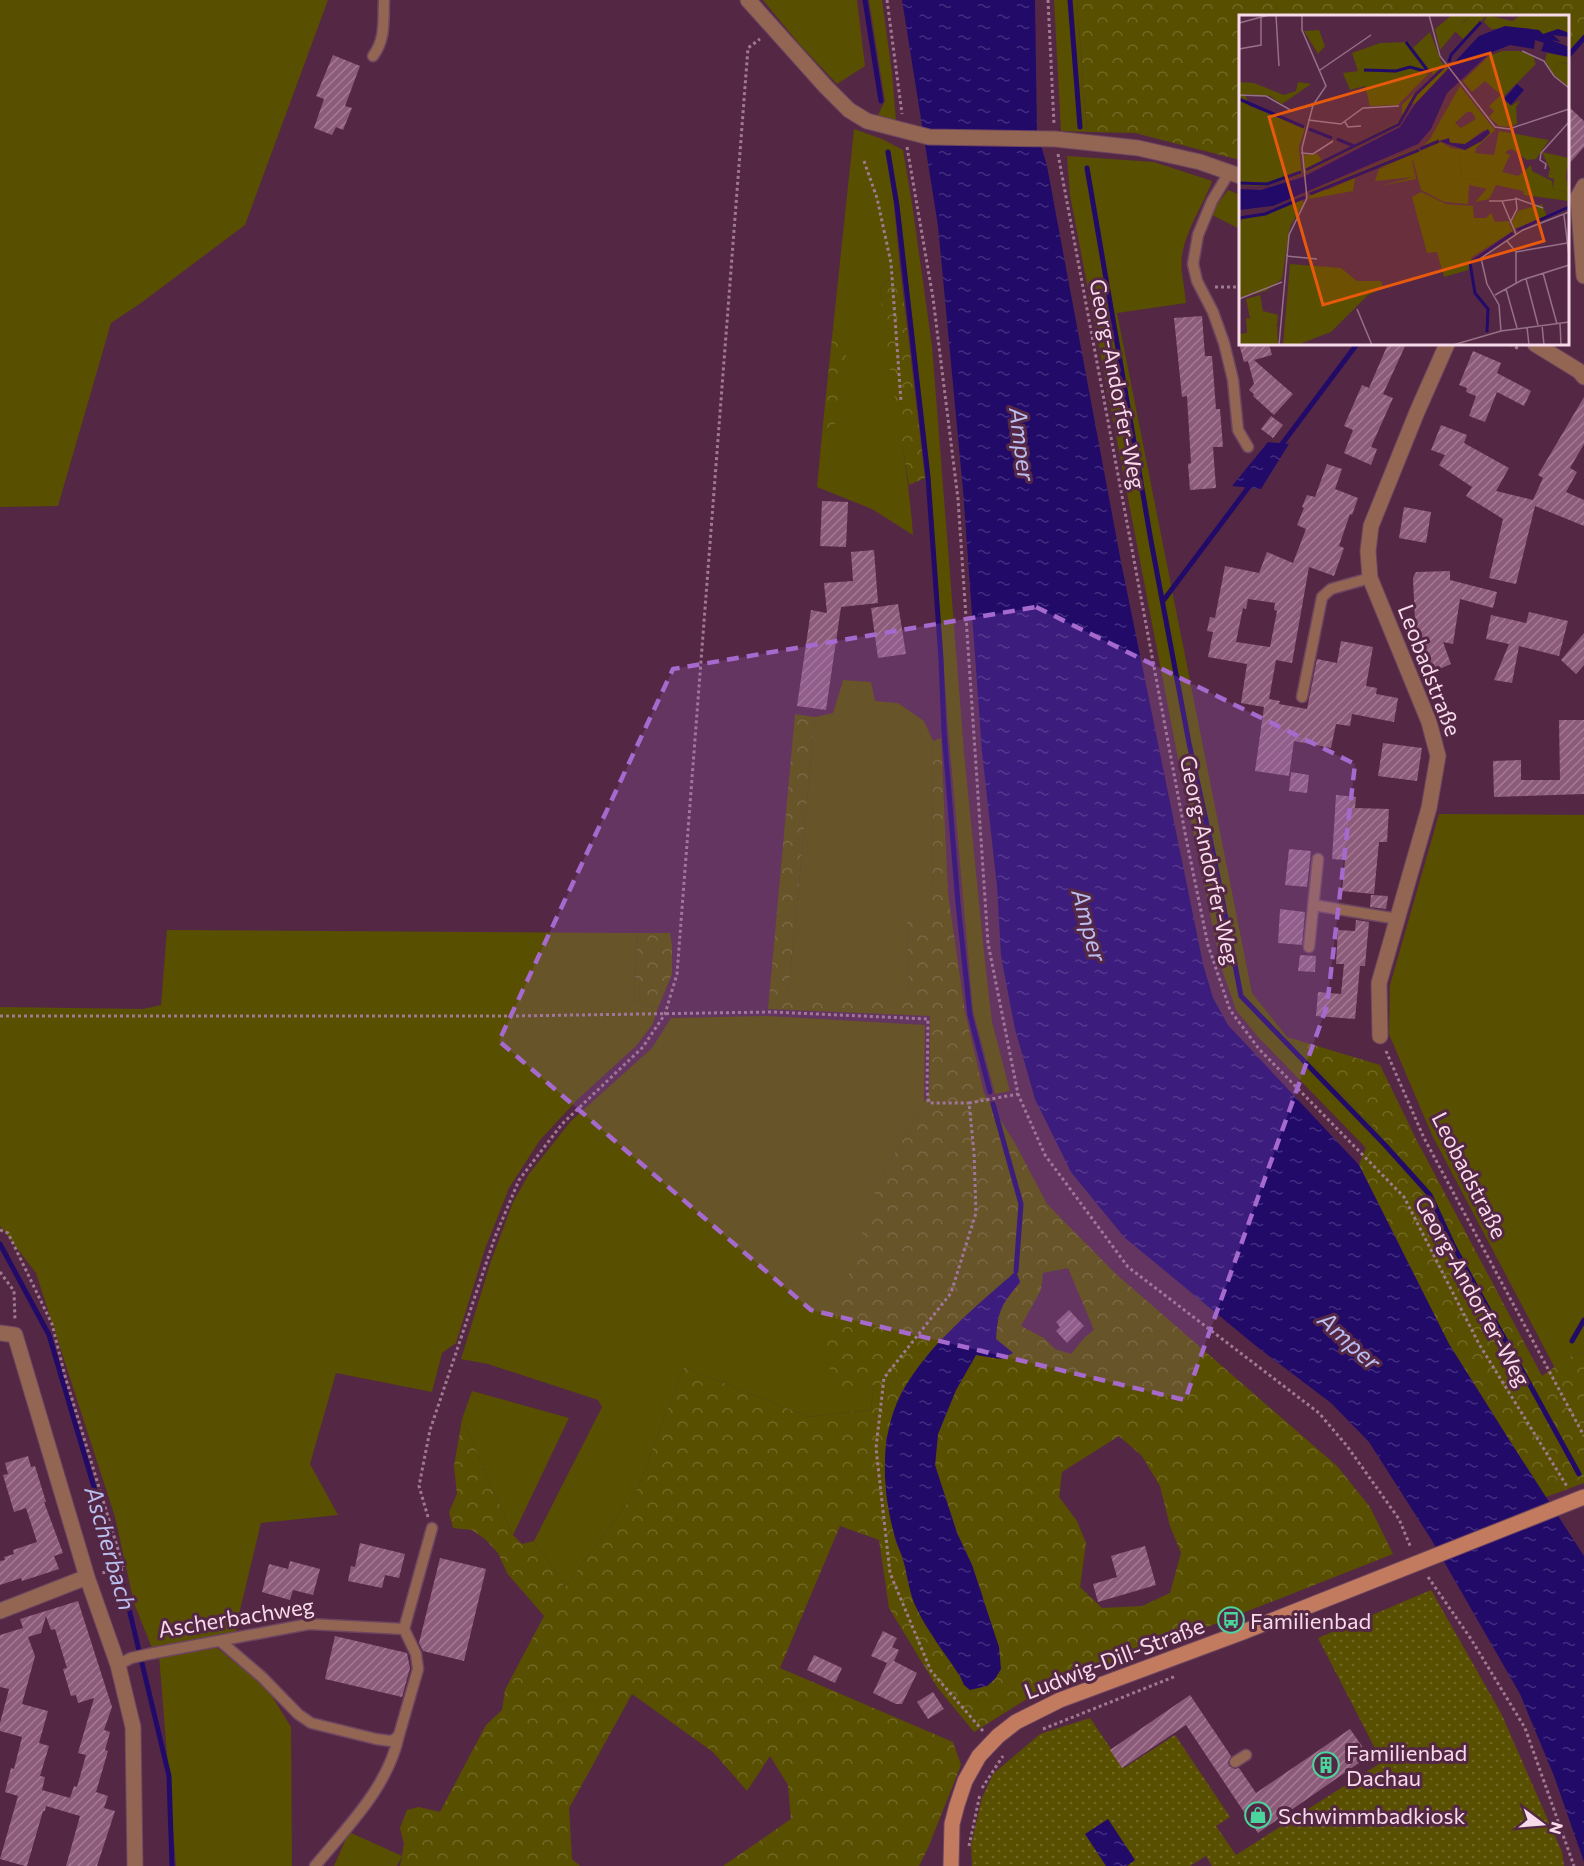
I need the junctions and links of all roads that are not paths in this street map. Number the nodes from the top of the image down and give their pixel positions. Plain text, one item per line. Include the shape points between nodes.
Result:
1 (384, 0) edge
2 (748, 0) edge
3 (373, 56) dead end
4 (1235, 174) edge
5 (1584, 186) edge
6 (1584, 276) edge
7 (1448, 345) edge
8 (1537, 345) edge
9 (1582, 370) edge
10 (1248, 447) dead end
11 (1370, 578) junction
12 (1302, 697) dead end
13 (1318, 859) dead end
14 (1313, 905) junction
15 (1398, 919) junction
16 (1309, 947) dead end
17 (1380, 1036) road end
18 (7, 1334) edge
19 (1576, 1500) edge
20 (432, 1528) road end
21 (87, 1577) junction
22 (0, 1611) edge
23 (404, 1629) junction
24 (220, 1641) junction
25 (124, 1661) junction
26 (399, 1735) junction
27 (1246, 1755) dead end
28 (1235, 1762) dead end
29 (135, 1866) edge
30 (315, 1866) edge
31 (951, 1866) edge

1 - 3 lane via 383,38
2 - 4 street via 826,87 849,110 867,121 929,137 1037,138 1138,148
4 - 10 lane via 1212,201 1198,235 1193,264 1224,344 1233,380 1238,430
5 - 6 street via 1578,197
7 - 11 street, Leobadstraße via 1371,526
8 - 9 street
11 - 12 lane via 1331,589 1322,597
11 - 15 street, Leobadstraße via 1429,722 1438,756 1429,808
13 - 14 lane
14 - 15 lane
14 - 16 lane
15 - 17 street, Leobadstraße via 1379,983
18 - 21 street
19 - 31 street, Ludwig-Dill-Straße via 1425,1568 1050,1704 1016,1722 979,1756 961,1791 952,1824
20 - 23 lane
21 - 22 street
21 - 25 street
23 - 24 lane, Ascherbachweg via 309,1624
23 - 26 lane via 416,1654 418,1669
24 - 25 lane, Ascherbachweg
24 - 26 lane via 311,1723 376,1739 391,1740
25 - 29 street via 133,1727
26 - 30 lane via 382,1781
27 - 28 lane

